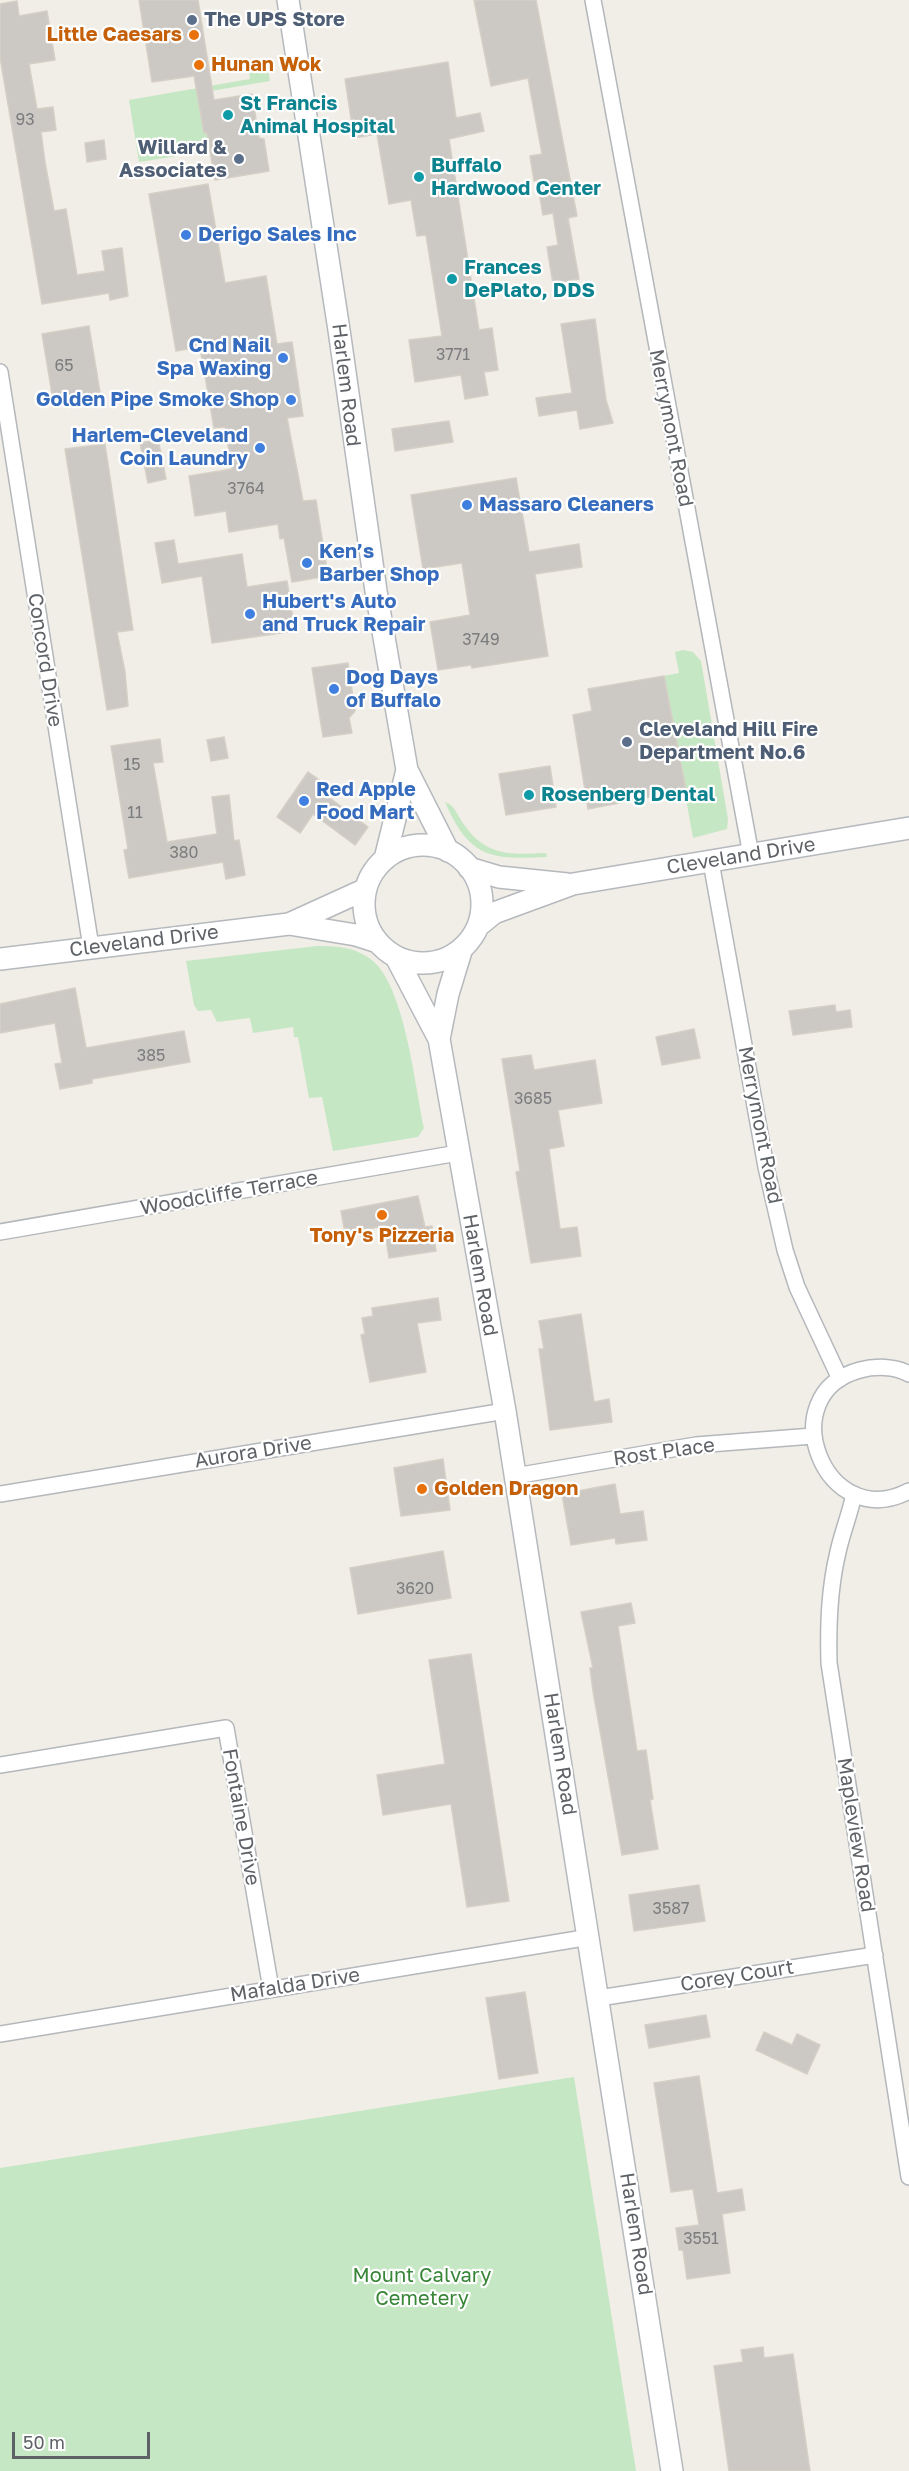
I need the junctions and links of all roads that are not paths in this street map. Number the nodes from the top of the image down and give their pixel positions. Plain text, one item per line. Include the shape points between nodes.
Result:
1 (288, 0) edge
2 (593, 0) edge
3 (0, 372) edge
4 (407, 770) junction
5 (909, 828) edge
6 (448, 851) junction
7 (751, 855) junction
8 (385, 859) junction
9 (711, 862) junction
10 (469, 868) junction
11 (573, 884) junction
12 (366, 888) junction
13 (289, 924) junction
14 (478, 926) junction
15 (378, 942) junction
16 (91, 947) junction
17 (462, 948) junction
18 (396, 957) junction
19 (0, 958) edge
20 (439, 1039) junction
21 (458, 1153) junction
22 (0, 1232) edge
23 (909, 1374) edge
24 (840, 1379) junction
25 (505, 1411) junction
26 (813, 1436) junction
27 (515, 1476) junction
28 (909, 1491) edge
29 (0, 1494) edge
30 (854, 1494) junction
31 (0, 1765) edge
32 (590, 1937) junction
33 (874, 1955) junction
34 (271, 1989) junction
35 (599, 1998) junction
36 (0, 2034) edge
37 (909, 2177) edge
38 (672, 2471) edge

1 - 4 main road, Harlem Road via 376,591
2 - 7 street, Merrymont Road
3 - 16 street, Concord Drive
4 - 6 main road, Harlem Road
4 - 8 main road, Harlem Road
5 - 7 main road, Cleveland Drive
6 - 8 main road via 429,846 409,847
6 - 10 main road
7 - 9 main road, Cleveland Drive
8 - 12 main road
9 - 11 main road, Cleveland Drive
9 - 24 street, Merrymont Road via 785,1251 797,1287
10 - 11 main road, Cleveland Drive via 499,877
10 - 14 main road via 481,896
11 - 14 main road, Cleveland Drive via 494,913
12 - 13 main road, Cleveland Drive
12 - 15 main road via 366,922
13 - 15 main road, Cleveland Drive
13 - 16 main road, Cleveland Drive
14 - 17 main road
15 - 18 main road
16 - 19 main road, Cleveland Drive
17 - 18 main road via 424,963
17 - 20 main road, Harlem Road
18 - 20 main road, Harlem Road
20 - 21 main road, Harlem Road
21 - 22 street, Woodcliffe Terrace
21 - 25 main road, Harlem Road
23 - 24 street via 873,1366
24 - 26 street via 824,1396 815,1417
25 - 27 main road, Harlem Road
25 - 29 street, Aurora Drive
26 - 27 street, Rost Place via 696,1445
26 - 30 street via 818,1458 830,1478
27 - 32 main road, Harlem Road
28 - 30 street via 877,1499
30 - 33 street, Mapleview Road via 838,1550 828,1629 831,1675
31 - 34 street, Fontaine Drive via 226,1728
32 - 34 street, Mafalda Drive
32 - 35 main road, Harlem Road
33 - 35 street, Corey Court
33 - 37 street, Mapleview Road
34 - 36 street, Mafalda Drive
35 - 38 main road, Harlem Road

